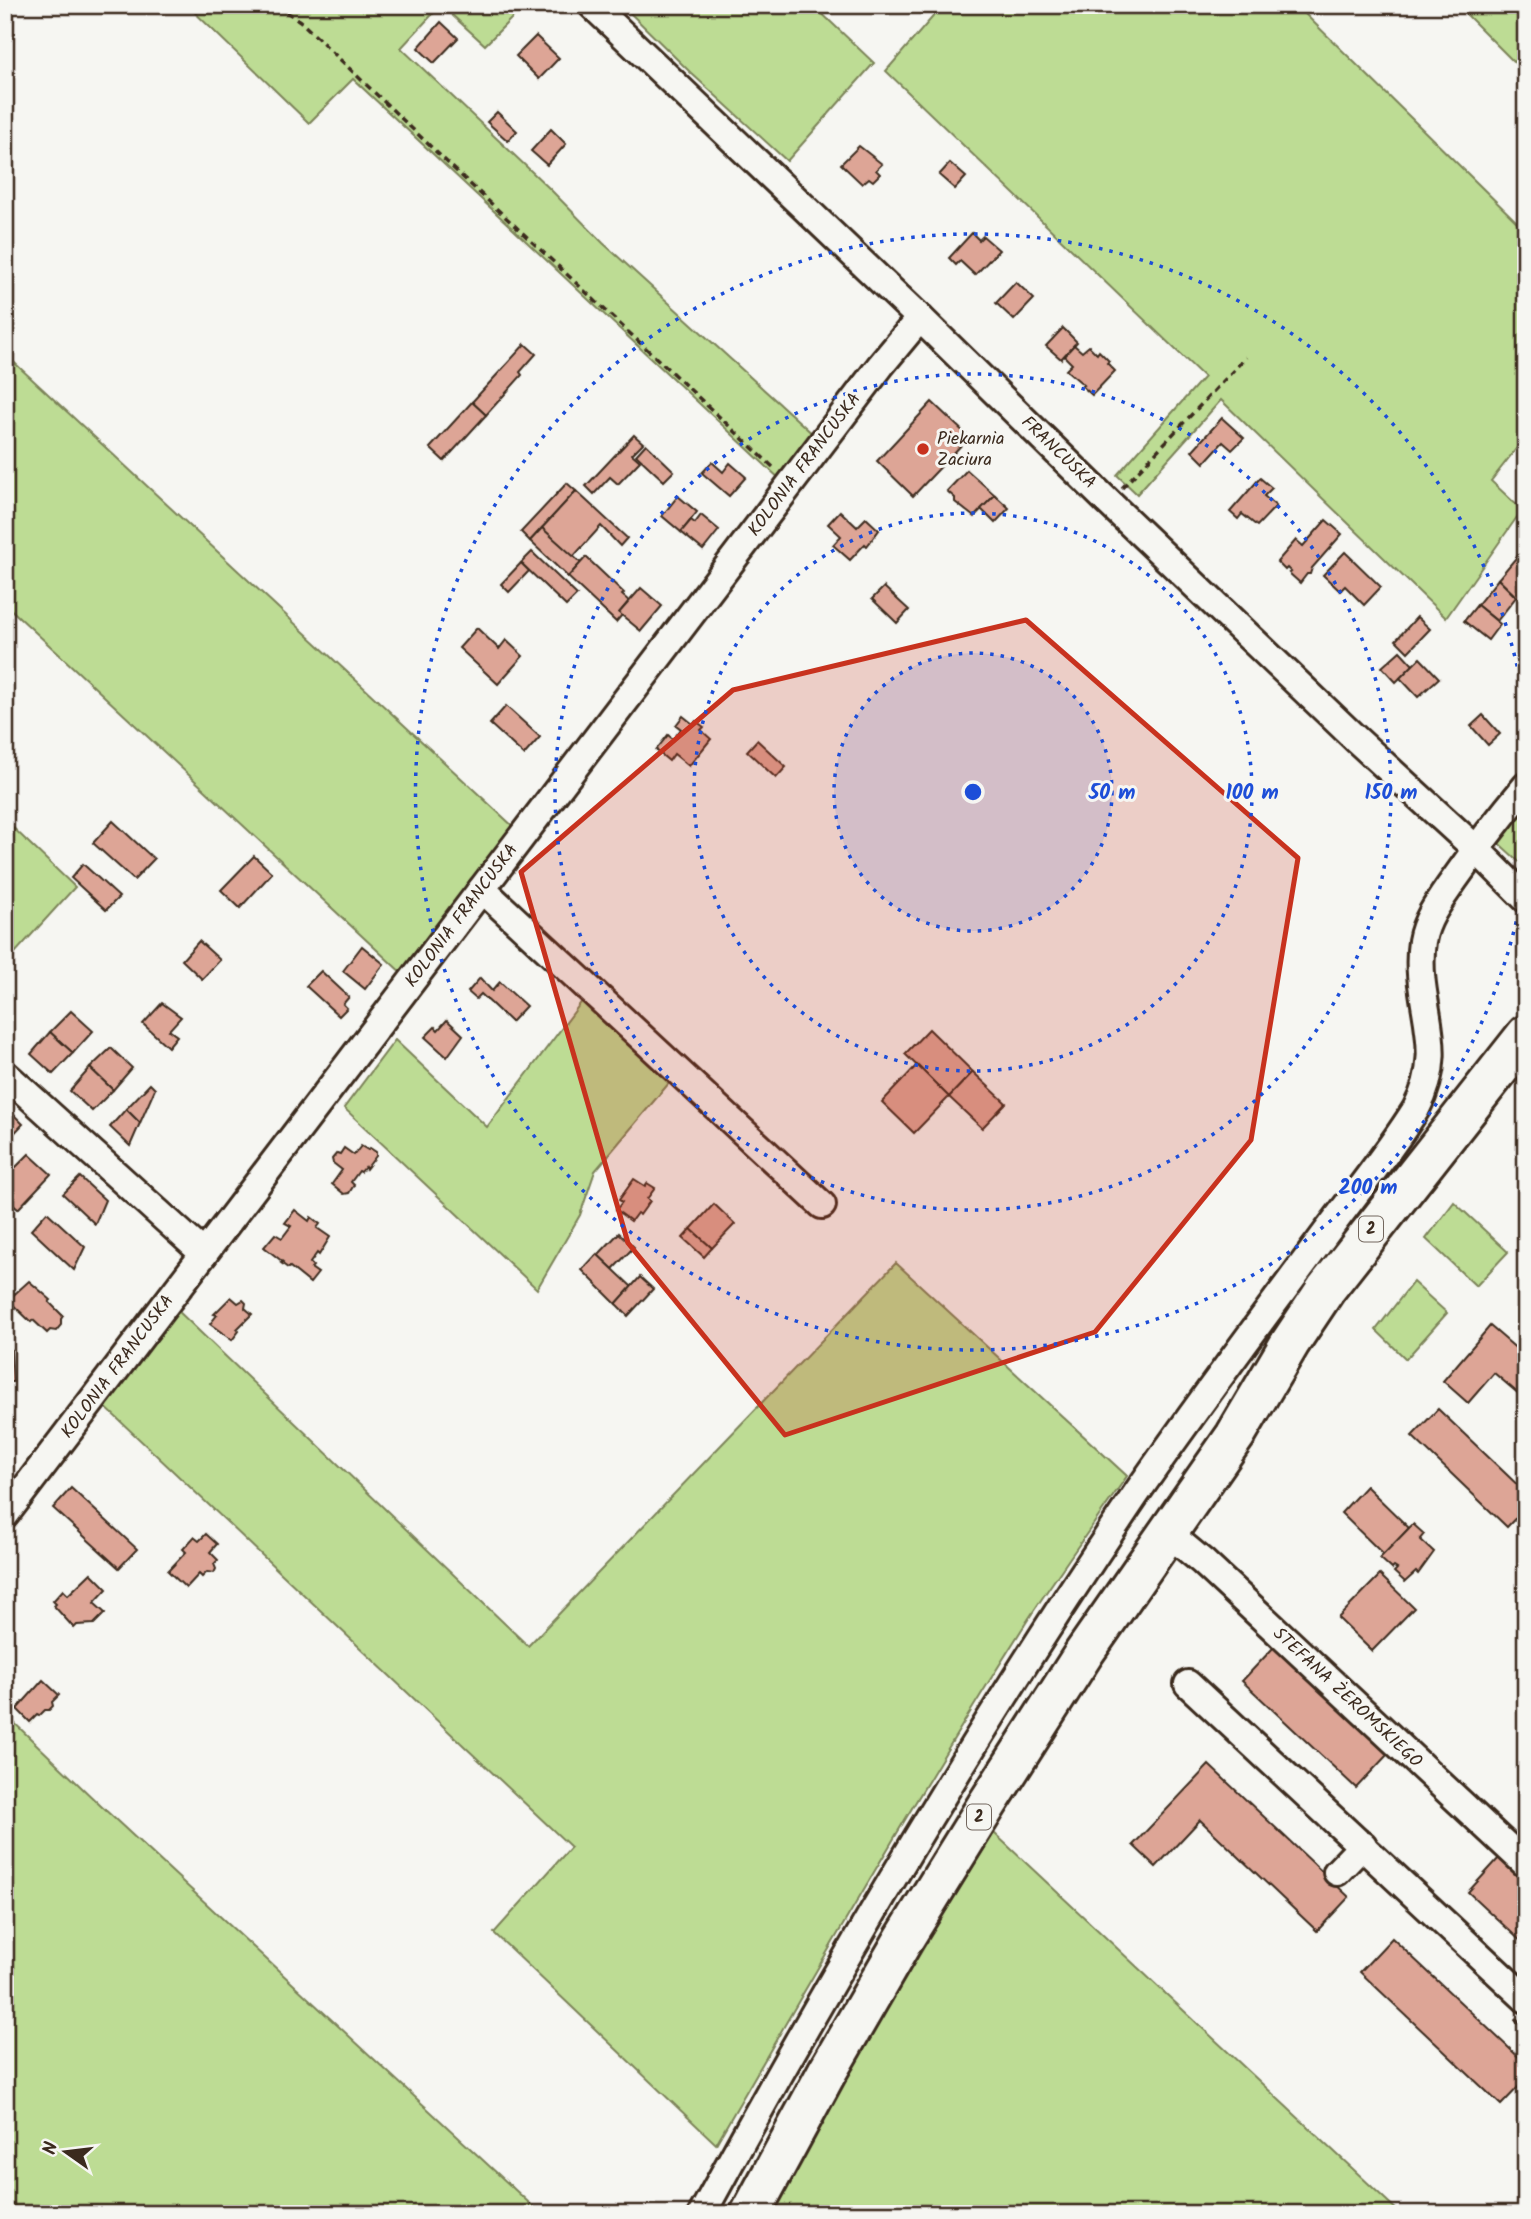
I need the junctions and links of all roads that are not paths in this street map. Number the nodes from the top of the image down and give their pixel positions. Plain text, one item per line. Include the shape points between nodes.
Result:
1 (592, 5) edge
2 (920, 318) junction
3 (1526, 786) edge
4 (1476, 849) junction
5 (482, 889) junction
6 (1526, 899) edge
7 (1526, 1035) edge
8 (5, 1074) edge
9 (1526, 1077) edge
10 (822, 1205) dead end
11 (204, 1254) junction
12 (1235, 1436) junction
13 (5, 1515) edge
14 (1167, 1532) junction
15 (1188, 1684) dead end
16 (1363, 1845) junction
17 (1526, 1864) edge
18 (1337, 1872) dead end
19 (1526, 1999) edge
20 (702, 2214) edge
21 (750, 2214) edge

1 - 2 street, FRANCUSKA
2 - 4 street, FRANCUSKA
2 - 5 street, KOLONIA FRANCUSKA
3 - 4 street
4 - 6 street, FRANCUSKA
4 - 20 street via 1435,908 1422,940 1433,1055 1425,1093 1416,1109 1134,1497 946,1788
5 - 10 street
5 - 11 street, KOLONIA FRANCUSKA
7 - 12 highway, 2 via 1346,1261 1307,1315
8 - 11 street
9 - 12 highway, 2 via 1309,1352
11 - 13 street, KOLONIA FRANCUSKA
12 - 14 highway, 2
14 - 17 street, STEFANA ŻEROMSKIEGO
14 - 21 highway, 2 via 964,1842 827,2072
15 - 16 street
16 - 18 street
16 - 19 street

